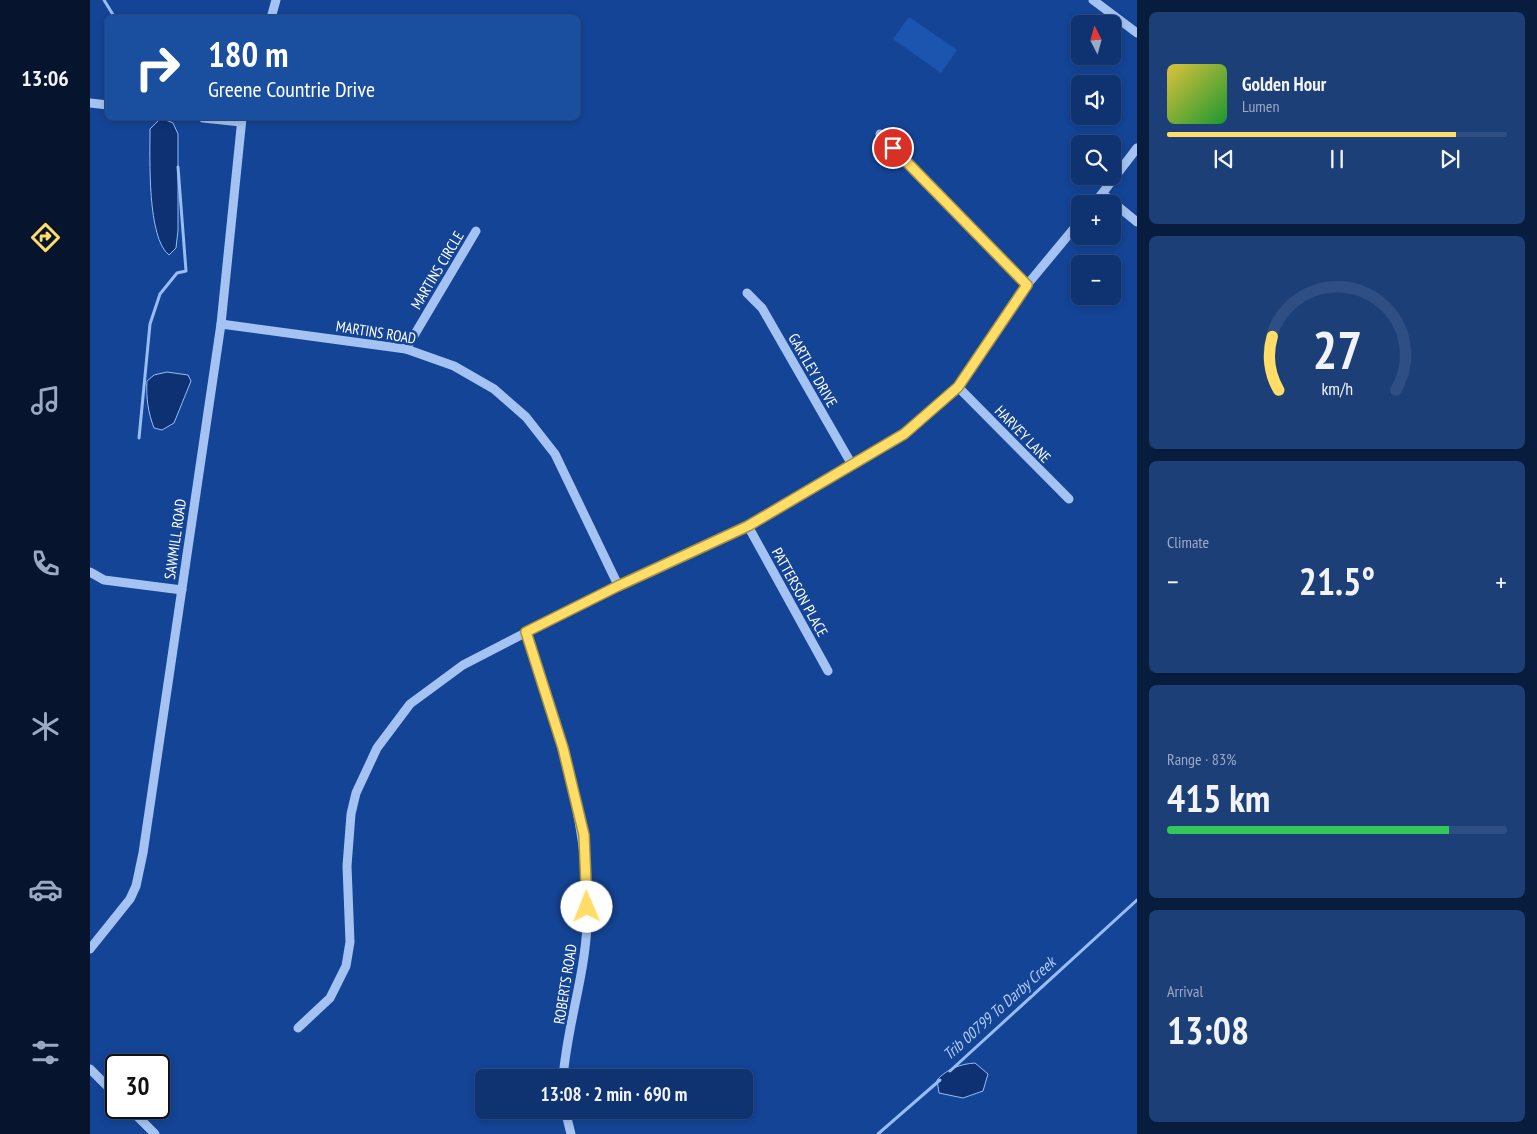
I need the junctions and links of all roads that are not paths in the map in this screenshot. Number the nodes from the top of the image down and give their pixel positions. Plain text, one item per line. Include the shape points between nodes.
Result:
1 (276, 0) edge
2 (1093, 0) edge
3 (272, 15) edge
4 (1137, 33) edge
5 (90, 103) edge
6 (105, 105) edge
7 (242, 120) edge
8 (880, 134) dead end
9 (1137, 148) edge
10 (1103, 194) joint
11 (1137, 222) edge
12 (476, 231) dead end
13 (1071, 232) edge
14 (1027, 285) junction
15 (747, 293) dead end
16 (221, 324) junction
17 (406, 349) junction
18 (958, 387) junction
19 (852, 463) junction
20 (1069, 499) dead end
21 (748, 526) junction
22 (90, 572) edge
23 (618, 586) junction
24 (182, 590) junction
25 (526, 632) junction
26 (828, 671) dead end
27 (90, 949) edge
28 (298, 1028) dead end
29 (90, 1069) edge
30 (565, 1069) edge
31 (105, 1084) edge
32 (140, 1119) edge
33 (567, 1119) edge
34 (156, 1134) edge
35 (571, 1134) edge

1 - 3 street
2 - 4 street
5 - 6 street
7 - 16 street, SAWMILL ROAD
8 - 14 street
9 - 10 street
10 - 11 street
12 - 17 street, MARTINS CIRCLE
13 - 14 street
14 - 18 street
15 - 19 street, GARTLEY DRIVE via 762,308
16 - 17 street, MARTINS ROAD
16 - 24 street, SAWMILL ROAD
17 - 23 street, MARTINS ROAD via 477,378 526,417 555,454
18 - 19 street via 904,434
18 - 20 street, HARVEY LANE
19 - 21 street
21 - 23 street
21 - 26 street, PATTERSON PLACE
22 - 24 street via 104,580
23 - 25 street
24 - 27 street, SAWMILL ROAD via 136,886 130,900
25 - 28 street via 463,665 426,691 395,721 377,748 356,792 348,838 350,942 346,966 330,998
25 - 30 street, ROBERTS ROAD via 563,748 584,835 586,949
29 - 31 street
32 - 34 street
33 - 35 street

